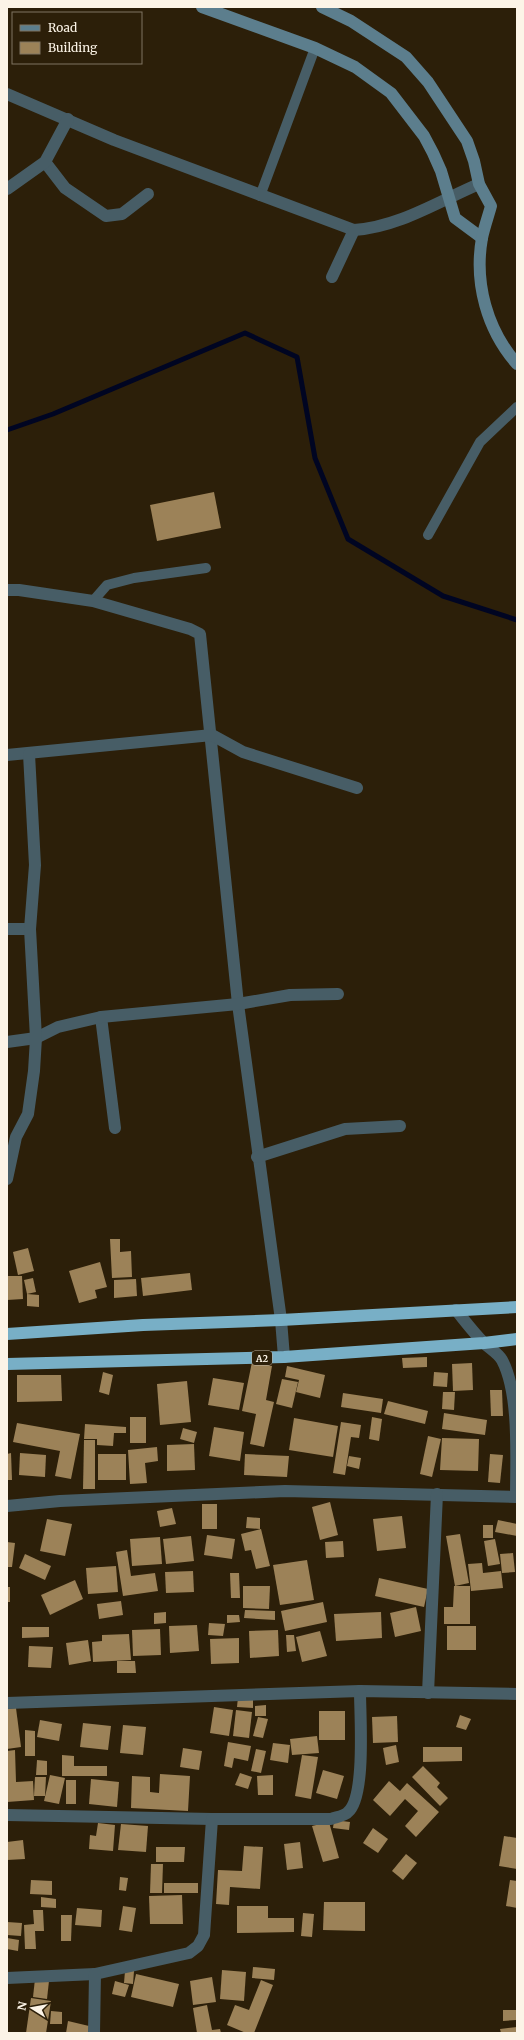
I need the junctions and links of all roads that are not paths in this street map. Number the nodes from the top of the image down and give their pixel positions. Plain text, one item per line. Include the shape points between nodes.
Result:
1 (202, 7) edge
2 (322, 7) edge
3 (315, 48) junction
4 (7, 94) edge
5 (68, 119) junction
6 (45, 162) junction
7 (479, 184) junction
8 (7, 189) edge
9 (148, 194) dead end
10 (260, 196) junction
11 (448, 197) junction
12 (354, 230) junction
13 (482, 238) junction
14 (332, 277) dead end
15 (517, 364) edge
16 (517, 407) edge
17 (428, 535) dead end
18 (206, 568) dead end
19 (7, 590) edge
20 (93, 601) junction
21 (212, 735) junction
22 (30, 754) junction
23 (7, 755) edge
24 (357, 788) dead end
25 (7, 929) edge
26 (30, 929) junction
27 (338, 994) dead end
28 (238, 1004) junction
29 (101, 1017) junction
30 (36, 1038) junction
31 (7, 1042) edge
32 (400, 1126) dead end
33 (115, 1128) dead end
34 (258, 1157) junction
35 (7, 1179) edge
36 (517, 1307) edge
37 (456, 1310) junction
38 (281, 1320) junction
39 (7, 1334) edge
40 (517, 1339) edge
41 (484, 1343) junction
42 (284, 1357) junction
43 (7, 1364) edge
44 (437, 1494) junction
45 (516, 1497) edge
46 (7, 1506) edge
47 (360, 1691) junction
48 (428, 1693) junction
49 (517, 1694) edge
50 (7, 1703) edge
51 (7, 1815) edge
52 (212, 1819) junction
53 (95, 1974) junction
54 (7, 1978) edge
55 (94, 2033) edge

1 - 3 street
2 - 7 street via 350,21 406,57 448,110 467,140
3 - 10 lane
3 - 11 street via 355,67 391,93 424,136 441,171
4 - 5 street
5 - 6 street
5 - 10 street via 114,140
6 - 8 street
6 - 9 street via 65,188 106,216 122,214
7 - 11 street
7 - 13 street via 491,206
10 - 12 street
11 - 12 street via 424,210 375,229
11 - 13 street via 455,218
12 - 14 street
13 - 15 street via 481,288 485,310
16 - 17 lane via 480,442
18 - 20 lane via 134,578 107,585
19 - 20 street
20 - 21 street via 200,634
21 - 22 street
21 - 24 street via 243,752
21 - 28 street
22 - 23 street
22 - 26 street via 35,865
25 - 26 street
26 - 30 street
27 - 28 street via 290,994
28 - 29 street
28 - 34 street
29 - 30 street via 58,1027
29 - 33 street
30 - 31 street
30 - 35 street via 28,1114 16,1137
32 - 34 street via 345,1129
34 - 38 street
36 - 37 highway
37 - 38 highway
37 - 41 street
38 - 39 highway via 143,1325
38 - 42 street
40 - 41 highway, A2
41 - 42 highway, A2
41 - 45 street via 501,1358 512,1392 516,1435
42 - 43 highway, A2
44 - 45 street
44 - 46 street via 285,1491 60,1501
44 - 48 street
47 - 48 street
47 - 50 street
47 - 52 street via 359,1782 356,1801 348,1813 331,1819
48 - 49 street
51 - 52 street
52 - 53 street via 206,1926 198,1946 190,1953
53 - 54 street
53 - 55 street

